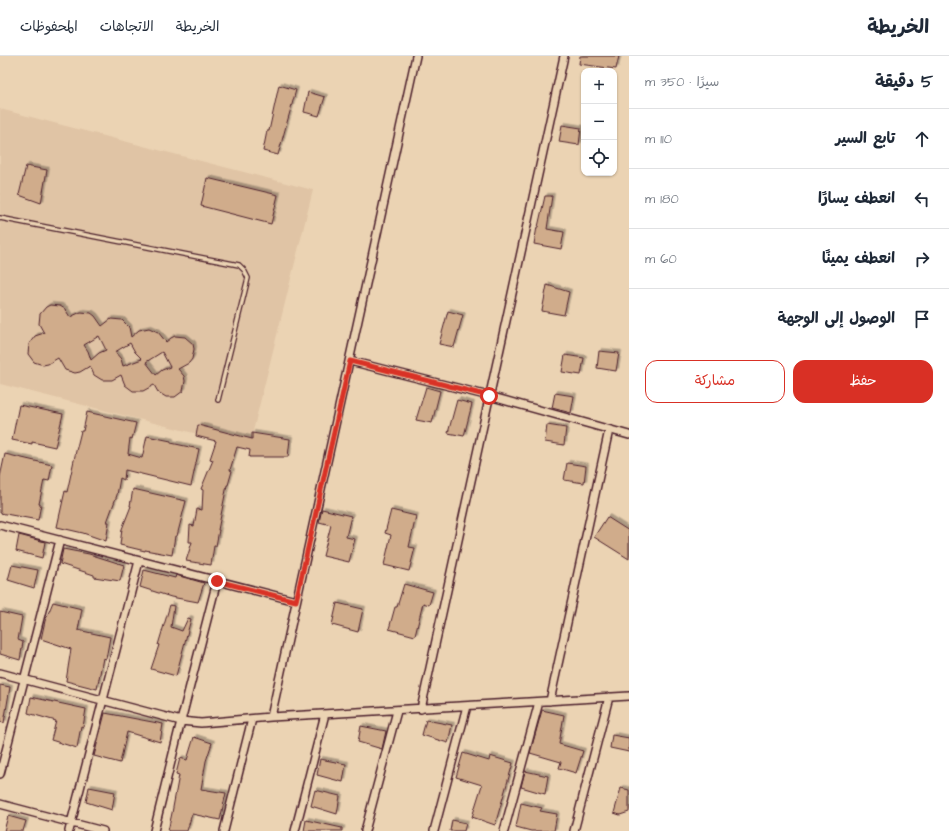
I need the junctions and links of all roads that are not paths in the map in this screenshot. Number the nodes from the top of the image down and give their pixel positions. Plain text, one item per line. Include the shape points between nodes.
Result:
1 (416, 56) edge
2 (564, 56) edge
3 (0, 218) edge
4 (350, 361) junction
5 (489, 396) junction
6 (218, 400) dead end
7 (610, 430) junction
8 (629, 435) edge
9 (0, 525) edge
10 (60, 540) junction
11 (139, 561) junction
12 (217, 581) junction
13 (296, 601) junction
14 (0, 673) edge
15 (24, 680) junction
16 (629, 696) edge
17 (609, 697) junction
18 (103, 700) junction
19 (550, 701) junction
20 (539, 702) junction
21 (467, 706) junction
22 (421, 709) junction
23 (398, 710) junction
24 (325, 714) junction
25 (271, 717) junction
26 (252, 719) junction
27 (181, 720) junction
28 (0, 774) edge
29 (0, 804) edge
30 (71, 822) junction
31 (69, 831) edge
32 (103, 831) edge
33 (154, 831) edge
34 (224, 831) edge
35 (295, 831) edge
36 (366, 831) edge
37 (434, 831) edge
38 (504, 831) edge
39 (574, 831) edge

1 - 4 street
2 - 5 street
3 - 6 lane via 239,265 248,278
4 - 5 street
4 - 13 street
5 - 7 street
5 - 22 street
7 - 8 street
7 - 19 street
9 - 10 street
10 - 11 street
10 - 15 street
11 - 12 street
11 - 18 street
12 - 13 street
12 - 27 street
13 - 25 street
14 - 15 street
15 - 18 street
15 - 28 street
16 - 17 street
17 - 19 street
17 - 39 street
18 - 27 street
18 - 30 street
19 - 20 street
20 - 21 street
20 - 38 street
21 - 22 street
21 - 37 street
22 - 23 street
23 - 24 street
23 - 36 street
24 - 25 street
24 - 35 street
25 - 26 street
26 - 27 street via 201,723
26 - 34 street
27 - 33 street
29 - 30 street
30 - 31 street
30 - 32 street

